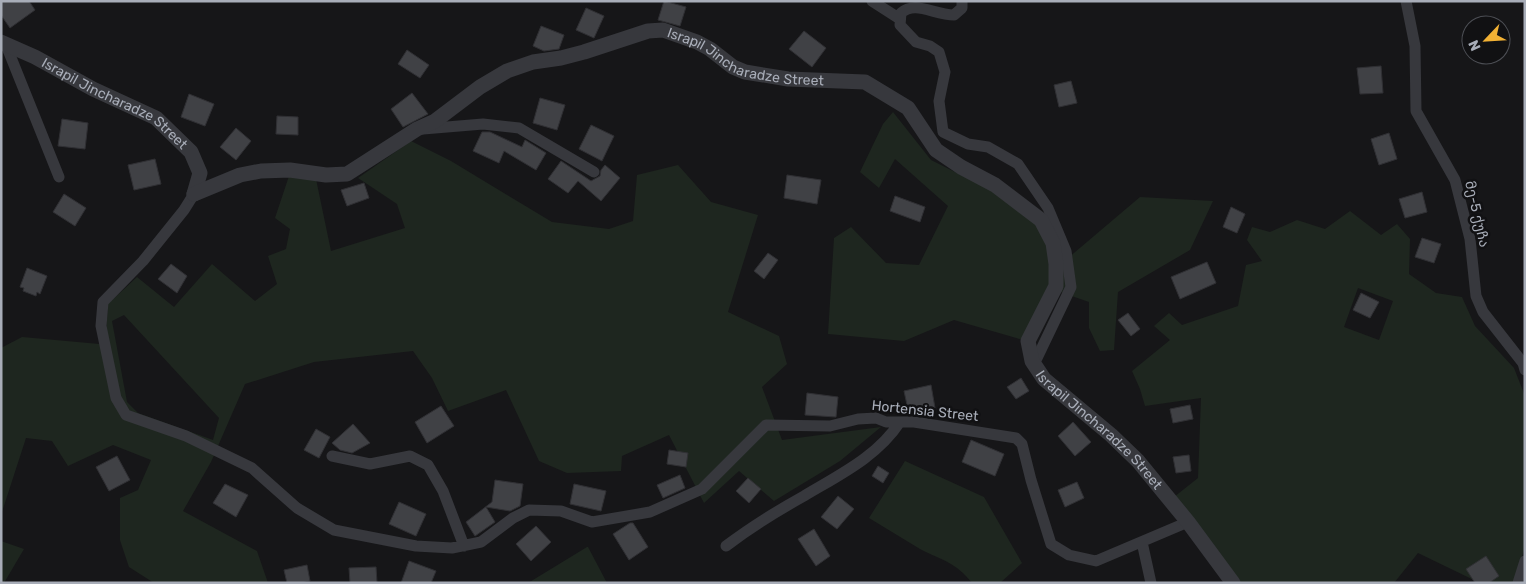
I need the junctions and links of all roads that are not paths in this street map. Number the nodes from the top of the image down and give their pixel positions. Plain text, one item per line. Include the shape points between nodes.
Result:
1 (872, 1) edge
2 (962, 1) edge
3 (1406, 1) edge
4 (900, 19) junction
5 (4, 44) edge
6 (418, 129) junction
7 (594, 172) dead end
8 (58, 177) dead end
9 (194, 194) junction
10 (1032, 361) junction
11 (1525, 370) edge
12 (900, 422) junction
13 (332, 456) dead end
14 (1188, 522) junction
15 (1142, 542) junction
16 (464, 546) junction
17 (726, 546) dead end
18 (1525, 561) edge
19 (1151, 583) edge
20 (1233, 583) edge
21 (1518, 583) edge

1 - 4 street
2 - 4 street via 962,8 954,15 917,6 906,8
3 - 11 street, მე-5 ქუჩა via 1416,46 1416,111 1455,180 1470,239 1476,296 1483,312
4 - 10 street via 900,25 916,42 939,52 945,72 939,101 943,132 968,144 988,147 1018,164 1048,208 1066,250 1071,287 1037,358
5 - 8 street
5 - 9 street, Israpil Jincharadze Street via 156,118 191,152 200,173
6 - 7 street via 483,124 519,128
6 - 9 street, Israpil Jincharadze Street via 347,174 262,171 240,175
6 - 10 street, Israpil Jincharadze Street via 507,71 584,52 648,31 664,30 697,42 733,67 762,76 865,82 908,108 936,150 995,185 1041,220 1053,243 1056,286 1028,342
9 - 16 street, Hortensia Street via 143,261 104,302 101,326 116,398 126,415 186,436 252,468 298,508 334,530 416,546
10 - 14 street, Israpil Jincharadze Street via 1044,379 1138,461
12 - 15 street, Hortensia Street via 1016,438 1022,444 1051,544 1069,556 1096,561
12 - 16 street, Hortensia Street via 876,418 830,426 766,425 702,488 650,512 592,522 562,511 529,510 480,542
12 - 17 street via 892,435 866,459 746,530
13 - 16 street via 370,464 410,456 428,465 443,490
14 - 15 street, Hortensia Street
14 - 20 street, Israpil Jincharadze Street
15 - 19 street
18 - 21 street

